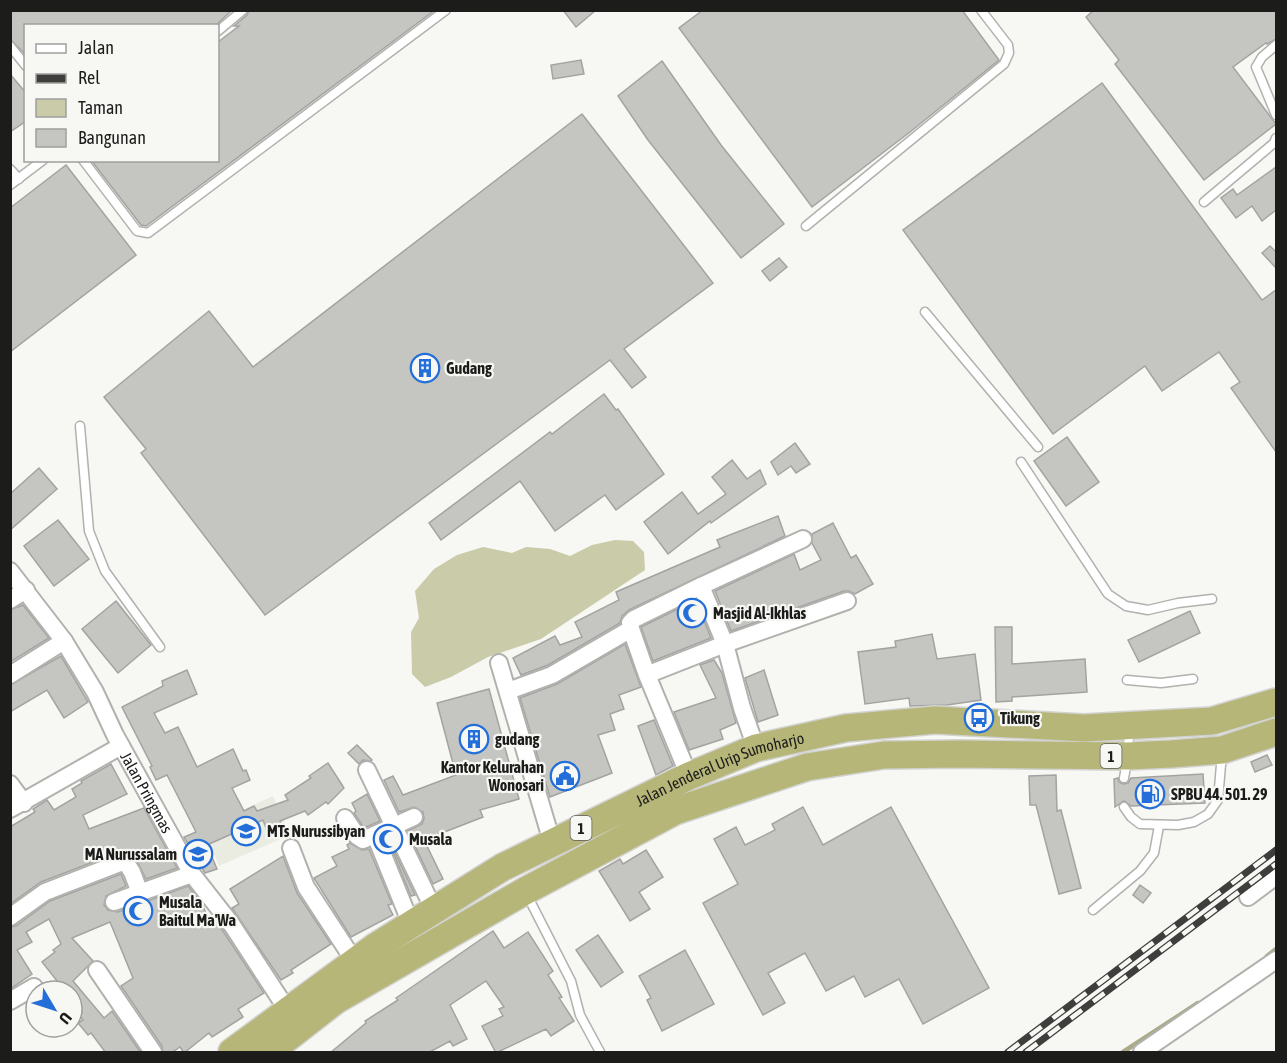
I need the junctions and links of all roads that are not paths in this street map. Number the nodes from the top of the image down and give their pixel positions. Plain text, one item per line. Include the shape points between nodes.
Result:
1 (243, 10) edge
2 (446, 10) edge
3 (981, 10) edge
4 (219, 30) edge
5 (1276, 45) edge
6 (10, 46) edge
7 (24, 64) edge
8 (1276, 115) edge
9 (1276, 138) edge
10 (40, 162) edge
11 (84, 162) edge
12 (10, 168) edge
13 (19, 179) junction
14 (10, 185) edge
15 (1204, 202) dead end
16 (806, 226) dead end
17 (926, 312) dead end
18 (80, 426) dead end
19 (1038, 447) dead end
20 (1021, 462) dead end
21 (803, 539) dead end
22 (10, 572) edge
23 (701, 586) junction
24 (26, 590) junction
25 (1212, 599) dead end
26 (10, 600) edge
27 (847, 601) dead end
28 (631, 629) junction
29 (64, 641) junction
30 (725, 644) junction
31 (160, 647) dead end
32 (500, 663) dead end
33 (654, 672) dead end
34 (10, 675) edge
35 (1193, 679) dead end
36 (1127, 681) dead end
37 (508, 691) junction
38 (1276, 702) edge
39 (1129, 725) junction
40 (1276, 732) edge
41 (121, 746) junction
42 (756, 748) junction
43 (1222, 750) junction
44 (1126, 767) junction
45 (367, 770) dead end
46 (688, 776) junction
47 (10, 784) edge
48 (17, 806) edge
49 (1124, 807) dead end
50 (414, 817) dead end
51 (345, 818) dead end
52 (394, 826) junction
53 (1159, 826) junction
54 (375, 835) junction
55 (552, 842) junction
56 (291, 848) dead end
57 (192, 874) junction
58 (1276, 876) edge
59 (525, 891) junction
60 (140, 893) junction
61 (1248, 897) dead end
62 (114, 902) dead end
63 (434, 910) junction
64 (1093, 910) dead end
65 (10, 917) edge
66 (411, 924) junction
67 (1276, 960) edge
68 (355, 962) junction
69 (97, 970) dead end
70 (24, 993) edge
71 (10, 1001) edge
72 (288, 1011) junction
73 (153, 1053) edge
74 (232, 1053) edge
75 (269, 1053) edge
76 (600, 1053) edge
77 (1142, 1053) edge

1 - 4 lane
2 - 11 lane via 148,233 136,231
3 - 16 lane via 1008,45 1004,64
5 - 8 lane via 1256,67
6 - 7 lane
9 - 15 lane
10 - 13 lane
12 - 13 lane
13 - 14 lane
17 - 19 lane
18 - 31 lane via 89,531 105,571
20 - 25 lane via 1108,594 1126,606 1148,610
21 - 23 street
22 - 24 street, Jalan Pringmas
23 - 28 street via 630,622
23 - 30 street
24 - 26 street
24 - 29 street, Jalan Pringmas
27 - 30 street
28 - 37 street via 552,675
28 - 46 street
29 - 34 street
29 - 41 street, Jalan Pringmas via 96,692
30 - 33 street
30 - 42 street
32 - 37 street
35 - 36 lane via 1161,683
37 - 55 street
38 - 39 highway, Jalan Jenderal Urip Sumoharjo / 1 via 1212,721
39 - 42 highway, Jalan Jenderal Urip Sumoharjo / 1 via 1084,728 935,720 846,728
39 - 44 lane
40 - 43 highway, Jalan Jenderal Urip Sumoharjo / 1
41 - 48 street
41 - 57 street, Jalan Pringmas
42 - 46 highway, Jalan Jenderal Urip Sumoharjo / 1
43 - 44 highway, Jalan Jenderal Urip Sumoharjo / 1
43 - 53 lane via 1218,800 1208,814 1194,822
44 - 59 highway, Jalan Jenderal Urip Sumoharjo / 1 via 959,754 884,755 807,767 675,811
45 - 52 street
46 - 55 highway, Jalan Jenderal Urip Sumoharjo / 1
47 - 48 street
49 - 53 lane via 1140,824
50 - 52 street
51 - 54 street via 361,840
52 - 54 street
52 - 63 street
53 - 64 lane via 1154,853 1140,871
54 - 66 street
55 - 63 highway, Jalan Jenderal Urip Sumoharjo / 1
56 - 68 street via 306,887
57 - 60 street
57 - 72 street, Jalan Pringmas via 232,925
58 - 61 street
59 - 75 highway, Jalan Jenderal Urip Sumoharjo / 1 via 336,1000
59 - 76 lane via 571,981 580,1015
60 - 62 street
60 - 65 street via 125,861 45,892
63 - 66 highway, Jalan Jenderal Urip Sumoharjo / 1
66 - 68 highway, Jalan Jenderal Urip Sumoharjo / 1
67 - 77 street
68 - 72 highway, Jalan Jenderal Urip Sumoharjo / 1
69 - 73 street
70 - 71 street
72 - 74 highway, Jalan Jenderal Urip Sumoharjo / 1

